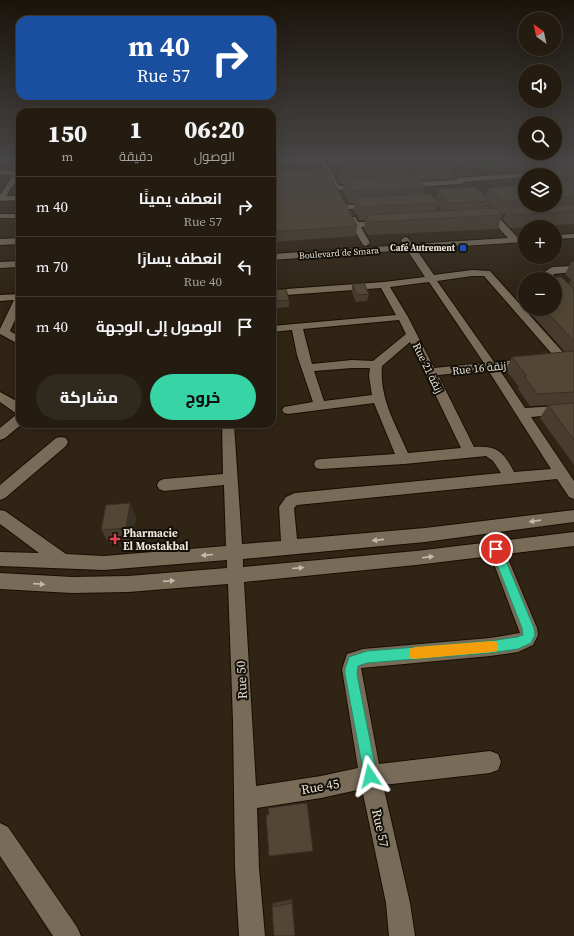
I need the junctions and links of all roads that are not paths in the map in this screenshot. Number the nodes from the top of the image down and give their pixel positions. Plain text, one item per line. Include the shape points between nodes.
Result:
1 (345, 204) edge
2 (376, 204) edge
3 (481, 204) edge
4 (384, 205) edge
5 (0, 216) edge
6 (16, 216) edge
7 (508, 217) edge
8 (494, 218) junction
9 (480, 219) edge
10 (392, 223) edge
11 (355, 225) junction
12 (574, 230) edge
13 (562, 231) edge
14 (518, 235) edge
15 (574, 236) edge
16 (512, 237) junction
17 (562, 237) edge
18 (518, 238) edge
19 (16, 241) edge
20 (0, 242) edge
21 (366, 243) junction
22 (408, 244) junction
23 (276, 249) edge
24 (276, 257) edge
25 (16, 264) edge
26 (0, 265) edge
27 (574, 268) edge
28 (16, 270) edge
29 (0, 272) edge
30 (549, 272) edge
31 (431, 279) junction
32 (384, 284) junction
33 (276, 293) edge
34 (0, 298) edge
35 (16, 298) edge
36 (16, 306) edge
37 (403, 317) junction
38 (297, 327) junction
39 (276, 329) edge
40 (16, 330) edge
41 (2, 332) edge
42 (412, 335) junction
43 (16, 340) edge
44 (568, 358) edge
45 (550, 360) edge
46 (538, 361) edge
47 (376, 365) junction
48 (491, 366) junction
49 (308, 368) junction
50 (431, 372) junction
51 (0, 396) edge
52 (380, 398) junction
53 (16, 406) edge
54 (320, 406) junction
55 (569, 409) edge
56 (288, 410) dead end
57 (522, 413) junction
58 (574, 422) edge
59 (16, 423) edge
60 (228, 428) edge
61 (0, 435) edge
62 (61, 442) dead end
63 (470, 453) junction
64 (404, 459) junction
65 (321, 464) dead end
66 (562, 473) junction
67 (510, 478) junction
68 (230, 479) junction
69 (164, 485) dead end
70 (574, 493) edge
71 (0, 494) edge
72 (0, 516) edge
73 (574, 516) edge
74 (574, 539) edge
75 (290, 547) junction
76 (496, 549) junction
77 (234, 553) junction
78 (0, 559) edge
79 (63, 561) junction
80 (235, 575) junction
81 (0, 581) edge
82 (490, 762) dead end
83 (370, 776) junction
84 (245, 799) junction
85 (0, 835) edge
86 (68, 936) edge
87 (252, 936) edge
88 (402, 936) edge

1 - 11 street
2 - 4 street
3 - 8 street
5 - 6 street
7 - 8 street
8 - 9 street
8 - 16 street
10 - 11 street
11 - 21 street
12 - 13 street
14 - 16 street, Boulevard de Smara
15 - 17 street
16 - 18 street, Boulevard de Smara
16 - 22 street, Boulevard de Smara
19 - 20 street
21 - 22 street, Boulevard de Smara
21 - 23 street, Boulevard de Smara
22 - 24 street, Boulevard de Smara
22 - 31 street
25 - 26 street
27 - 30 street
28 - 29 street
31 - 32 street
31 - 44 street via 488,273
31 - 48 street
32 - 33 street
32 - 37 street, Rue 21 زنقة
34 - 35 street
36 - 41 street
37 - 38 street
37 - 42 street, Rue 21 زنقة
38 - 39 street
38 - 49 street
40 - 41 street
41 - 43 street
42 - 47 street
42 - 50 street, Rue 21 زنقة
44 - 45 street
46 - 48 street, Rue 16 زنقة
47 - 49 street via 352,364
47 - 52 street via 375,379
48 - 50 street, Rue 16 زنقة
48 - 57 street
49 - 54 street
50 - 63 street, Rue 21 زنقة
51 - 53 street
52 - 54 street
52 - 64 street
54 - 56 street
55 - 57 street
55 - 58 street
57 - 66 street
59 - 61 street
60 - 68 street, Rue 50
62 - 71 street
63 - 64 street
63 - 67 street via 494,453
64 - 65 street
66 - 67 street
66 - 70 street
67 - 75 street via 295,499 286,507
68 - 69 street
68 - 77 street, Rue 50
72 - 79 street
73 -> 75 street via 425,535
74 - 76 street
75 - 77 street
80 -> 76 street
76 - 83 street, Rue 57 via 528,628 527,639 518,643 490,647 367,657 354,661 351,674
77 -> 79 street via 111,562
77 - 80 street, Rue 50
78 - 79 street
81 -> 80 street via 49,585 99,585
80 - 84 street, Rue 50
82 - 83 street, Rue 45
83 - 84 street, Rue 45
83 - 88 street, Rue 57 via 398,903
84 - 87 street, Rue 50
85 - 86 street

